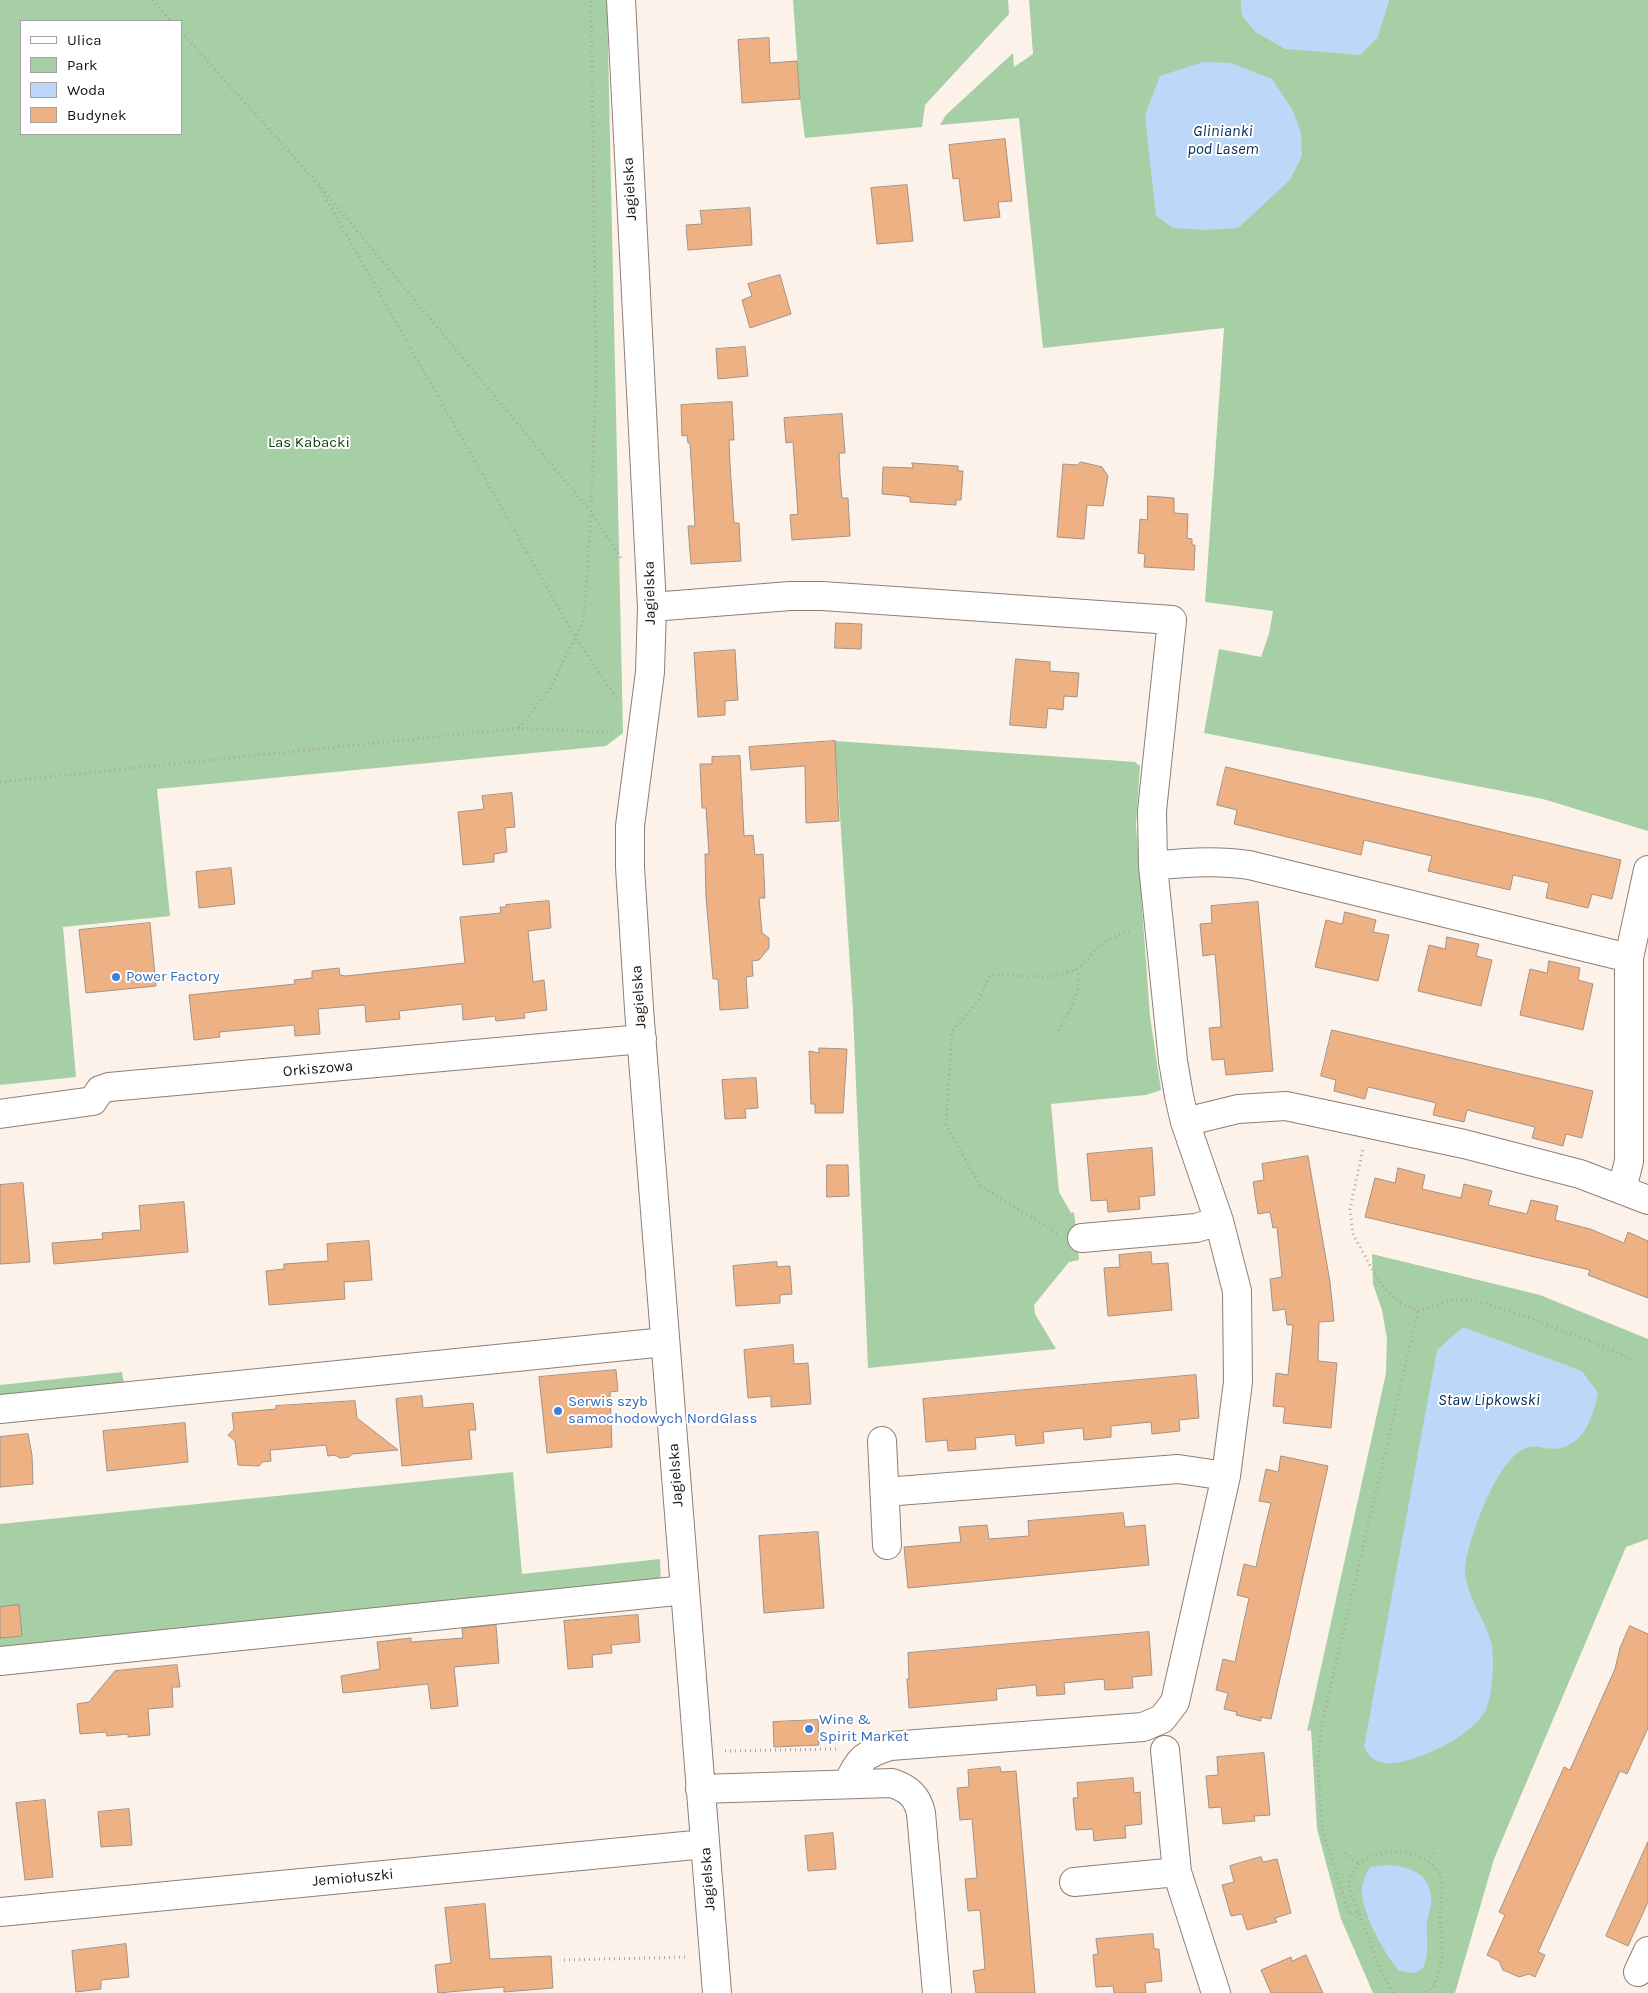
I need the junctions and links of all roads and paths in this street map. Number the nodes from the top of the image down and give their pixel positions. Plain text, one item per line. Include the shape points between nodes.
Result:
1 (152, 0) edge
2 (591, 0) edge
3 (621, 0) edge
4 (170, 20) edge
5 (182, 33) edge
6 (313, 178) junction
7 (591, 512) junction
8 (622, 559) dead end
9 (652, 607) junction
10 (575, 637) junction
11 (519, 728) junction
12 (642, 736) junction
13 (0, 782) edge
14 (1153, 866) junction
15 (1648, 870) edge
16 (1160, 928) junction
17 (1629, 958) junction
18 (1076, 968) junction
19 (1059, 1031) dead end
20 (642, 1039) junction
21 (0, 1114) edge
22 (1185, 1122) junction
23 (1369, 1123) junction
24 (1622, 1189) junction
25 (1648, 1200) edge
26 (1218, 1221) junction
27 (1082, 1238) joint
28 (1418, 1311) junction
29 (665, 1342) junction
30 (1631, 1359) dead end
31 (0, 1409) edge
32 (882, 1441) dead end
33 (1226, 1476) junction
34 (885, 1492) junction
35 (887, 1545) dead end
36 (685, 1590) junction
37 (0, 1661) edge
38 (1165, 1750) dead end
39 (724, 1751) dead end
40 (870, 1752) junction
41 (848, 1784) junction
42 (700, 1789) junction
43 (705, 1844) junction
44 (1435, 1852) dead end
45 (1345, 1853) dead end
46 (1428, 1862) junction
47 (1359, 1864) junction
48 (1177, 1872) junction
49 (1074, 1882) dead end
50 (0, 1912) edge
51 (1357, 1912) junction
52 (662, 1959) dead end
53 (564, 1960) dead end
54 (717, 1993) edge
55 (936, 1993) edge
56 (1216, 1993) edge
57 (1393, 1993) edge
58 (1425, 1993) edge

1 - 4 path
2 - 7 path via 596,378
3 - 9 street, Jagielska
5 - 6 path
6 - 7 path
6 - 10 path
7 - 8 path
7 - 10 path via 584,619
9 - 12 street, Jagielska via 650,672
9 - 14 street via 822,596 1172,620 1152,811
10 - 11 path via 550,689
10 - 12 path
11 - 12 path via 596,730
11 - 13 path
12 - 20 street, Jagielska via 630,851
14 - 16 street
14 - 17 street via 1225,861 1249,865
15 - 17 street
16 - 18 path via 1120,934 1104,943
16 - 22 street via 1173,1061
17 - 24 street via 1629,1161
18 - 19 path via 1080,976 1078,985
18 - 27 path via 1046,977 990,975 979,1000 952,1032 946,1125 980,1186 1053,1231
20 - 21 street, Orkiszowa via 109,1087 100,1090 93,1101
20 - 29 street, Jagielska
22 - 23 street via 1238,1109 1286,1106
22 - 26 street
23 - 24 street via 1580,1174
23 - 28 path via 1350,1209 1354,1234 1380,1284 1401,1303
24 - 25 street
26 - 27 street via 1196,1228
26 - 33 street via 1237,1291 1238,1382
28 - 30 path via 1450,1300 1470,1299 1527,1317
28 - 51 path via 1321,1726 1318,1764 1322,1828 1349,1914
29 - 31 street
29 - 36 street, Jagielska
32 - 34 street
33 - 34 street via 1178,1469
33 - 40 street via 1175,1702 1162,1719 1143,1727 890,1746
34 - 35 street
36 - 37 street
36 - 42 street, Jagielska
38 - 48 street
39 - 40 path via 840,1749
40 - 41 street via 855,1768
41 - 42 street
41 - 55 street via 892,1783 905,1788 918,1800 922,1813
42 - 43 street, Jagielska
43 - 50 street, Jemiołuszki
43 - 54 street, Jagielska
44 - 46 path
45 - 47 path
46 - 47 path via 1410,1855 1381,1851
46 - 58 path via 1440,1874 1442,1887 1442,1955 1434,1986
47 - 51 path via 1350,1877 1349,1887
48 - 49 street
48 - 56 street
51 - 57 path
52 - 53 path

